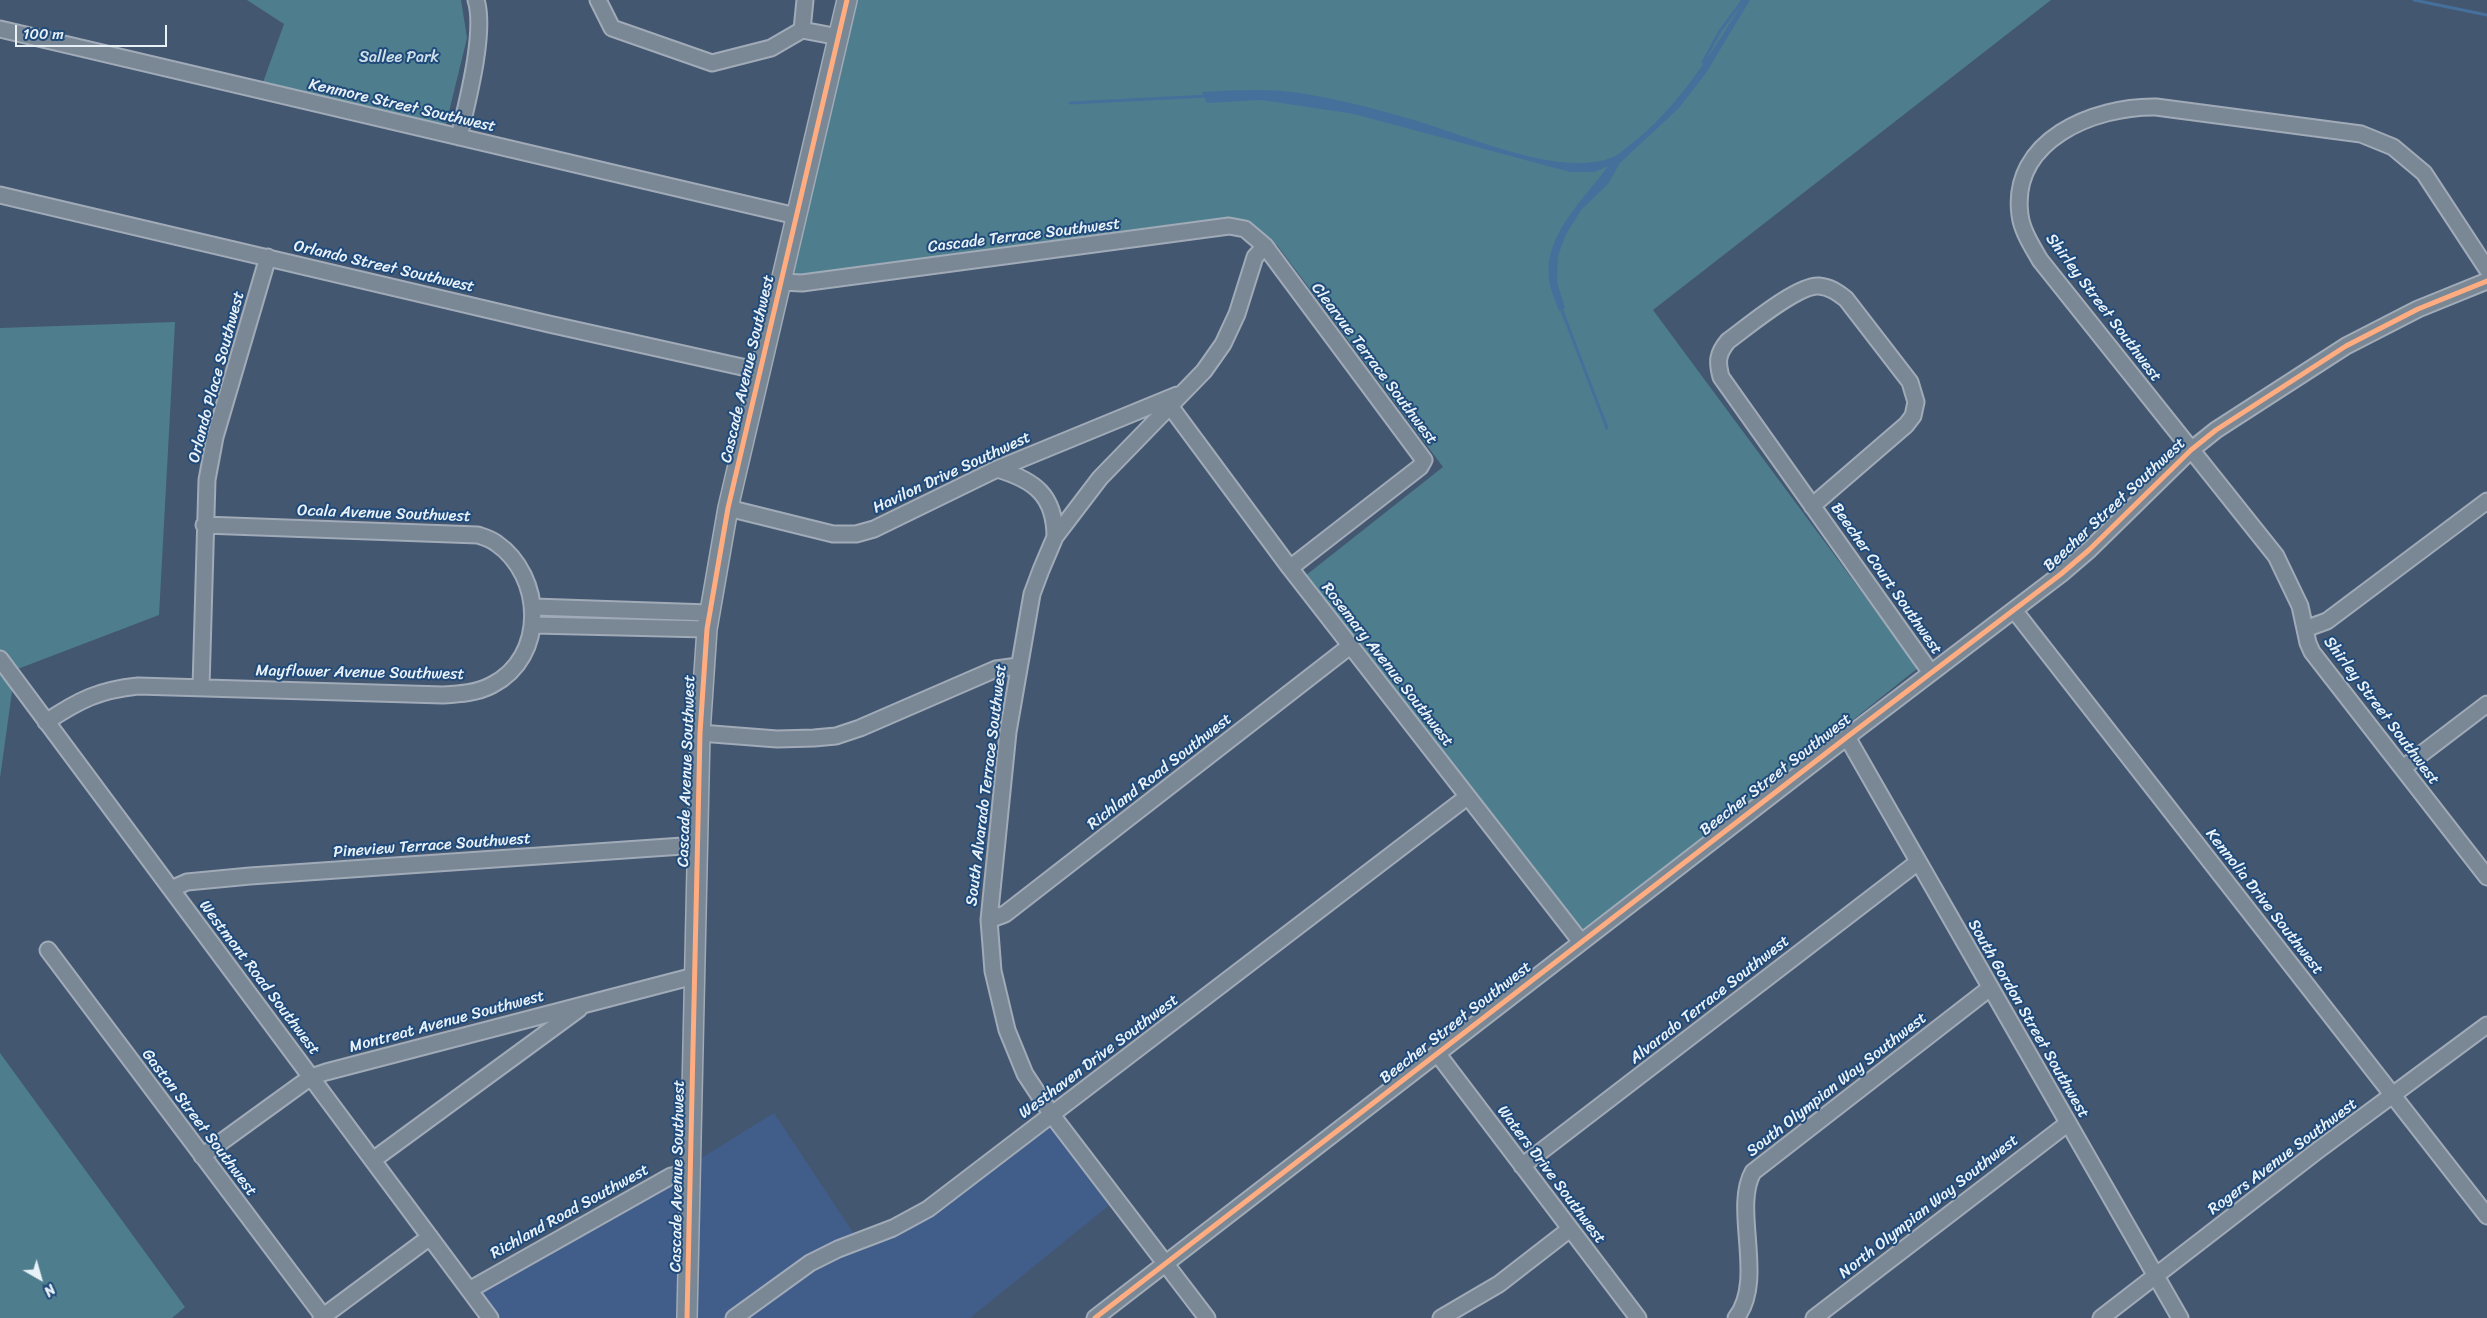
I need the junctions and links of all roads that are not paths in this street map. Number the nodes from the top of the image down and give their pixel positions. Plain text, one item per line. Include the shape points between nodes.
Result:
1 (476, 0) edge
2 (598, 0) edge
3 (805, 0) edge
4 (850, 1) edge
5 (0, 30) edge
6 (802, 30) junction
7 (839, 37) junction
8 (459, 137) junction
9 (0, 195) edge
10 (796, 216) junction
11 (1265, 246) junction
12 (268, 257) junction
13 (2487, 269) edge
14 (2487, 281) edge
15 (781, 282) junction
16 (760, 371) junction
17 (1183, 392) junction
18 (1170, 406) junction
19 (2191, 450) junction
20 (997, 469) junction
21 (2487, 501) edge
22 (1812, 506) junction
23 (728, 508) junction
24 (204, 525) junction
25 (1055, 537) junction
26 (1290, 568) junction
27 (534, 607) junction
28 (2014, 610) junction
29 (708, 621) junction
30 (534, 625) junction
31 (2305, 629) junction
32 (1350, 646) junction
33 (0, 660) edge
34 (1018, 666) junction
35 (1931, 673) junction
36 (201, 688) junction
37 (2487, 704) edge
38 (46, 722) junction
39 (700, 733) junction
40 (1846, 737) junction
41 (2402, 768) junction
42 (1467, 797) junction
43 (697, 845) junction
44 (1918, 862) junction
45 (2487, 877) edge
46 (171, 889) junction
47 (989, 920) junction
48 (1581, 942) junction
49 (48, 950) dead end
50 (694, 976) junction
51 (1990, 988) junction
52 (586, 1004) junction
53 (2487, 1025) edge
54 (1437, 1054) junction
55 (311, 1077) junction
56 (2393, 1096) junction
57 (1052, 1115) junction
58 (2067, 1124) junction
59 (202, 1156) junction
60 (373, 1160) junction
61 (1522, 1166) junction
62 (690, 1172) junction
63 (2487, 1216) edge
64 (1570, 1229) junction
65 (430, 1237) junction
66 (1165, 1264) junction
67 (2156, 1276) junction
68 (469, 1290) junction
69 (322, 1317) edge
70 (490, 1318) edge
71 (687, 1318) edge
72 (734, 1318) edge
73 (1095, 1318) edge
74 (1207, 1318) edge
75 (1441, 1318) edge
76 (1638, 1318) edge
77 (1736, 1318) edge
78 (1814, 1318) edge
79 (2101, 1318) edge
80 (2180, 1318) edge

1 - 8 street via 479,28
2 - 6 street via 612,28 712,63 771,48
3 - 6 street
4 - 7 main road, Cascade Avenue Southwest
5 - 8 street, Kenmore Street Southwest
6 - 7 street
7 - 10 main road, Cascade Avenue Southwest
8 - 10 street, Kenmore Street Southwest
9 - 12 street, Orlando Street Southwest
10 - 15 main road, Cascade Avenue Southwest
11 - 15 street, Cascade Terrace Southwest via 1245,229 1229,226 802,283
11 - 17 street, South Alvarado Terrace Southwest via 1255,257 1237,314 1223,344 1204,371
11 - 26 street, Clearvue Terrace Southwest via 1424,460 1420,467
12 - 16 street, Orlando Street Southwest
12 - 24 street, Orlando Place Southwest via 215,437 207,480
13 - 19 street, Shirley Street Southwest via 2424,173 2393,147 2361,134 2156,106 2109,111 2071,126 2043,146 2025,171 2019,200 2023,229 2040,260
14 - 19 street, Beecher Street Southwest via 2418,309 2346,346 2252,405
15 - 16 main road, Cascade Avenue Southwest
16 - 23 main road, Cascade Avenue Southwest
17 - 18 street, South Alvarado Terrace Southwest
17 - 20 street, Havilon Drive Southwest
18 - 25 street, South Alvarado Terrace Southwest via 1100,478
18 - 26 street, Rosemary Avenue Southwest
19 - 28 street, Beecher Street Southwest via 2089,550
19 - 31 street, Shirley Street Southwest via 2276,556 2300,606
20 - 23 street, Havilon Drive Southwest via 874,529 856,534 833,534
20 - 25 street via 1022,477 1041,491 1052,511
21 - 31 street via 2328,621
22 - 22 street, Beecher Court Southwest via 1721,377 1717,363 1720,350 1728,341 1797,291 1818,286 1833,289 1846,299 1910,382 1916,402 1913,416 1906,425
22 - 35 street, Beecher Court Southwest
23 - 29 main road, Cascade Avenue Southwest
24 - 27 street, Ocala Avenue Southwest via 478,535 495,542 508,554 526,580
24 - 36 street, Orlando Place Southwest
25 - 34 street, South Alvarado Terrace Southwest via 1032,594
26 - 32 street, Rosemary Avenue Southwest
27 - 29 street
27 - 30 street, Ocala Avenue Southwest
28 - 35 street, Beecher Street Southwest
28 - 56 street, Kennolia Drive Southwest
29 - 30 street
29 - 39 main road, Cascade Avenue Southwest
30 - 36 street, Mayflower Avenue Southwest via 526,650 512,670 492,685 469,694
31 - 41 street, Shirley Street Southwest via 2312,652
32 - 42 street, Rosemary Avenue Southwest
32 - 47 street, Richland Road Southwest via 1005,914
33 - 38 street, Westmont Road Southwest
34 - 39 street via 996,669 836,736 777,738
34 - 47 street, South Alvarado Terrace Southwest
35 - 40 street, Beecher Street Southwest
36 - 38 street, Mayflower Avenue Southwest via 138,686 112,689 77,701
37 - 41 street
38 - 46 street, Westmont Road Southwest
39 - 43 main road, Cascade Avenue Southwest
40 - 44 street, South Gordon Street Southwest
40 - 48 street, Beecher Street Southwest
41 - 45 street, Shirley Street Southwest
42 - 48 street, Rosemary Avenue Southwest
42 - 57 street, Westhaven Drive Southwest
43 - 46 street, Pineview Terrace Southwest via 250,876 187,882
43 - 50 main road, Cascade Avenue Southwest
44 - 51 street, South Gordon Street Southwest
44 - 61 street, Alvarado Terrace Southwest
46 - 55 street, Westmont Road Southwest
47 - 57 street, South Alvarado Terrace Southwest via 992,971 1006,1030 1025,1074
48 - 54 street, Beecher Street Southwest
49 - 59 street, Gaston Street Southwest
50 - 52 street, Montreat Avenue Southwest
50 - 62 main road, Cascade Avenue Southwest
51 - 58 street, South Gordon Street Southwest
51 - 77 street, South Olympian Way Southwest via 1753,1172 1746,1190 1748,1290 1743,1309
52 - 55 street, Montreat Avenue Southwest
52 - 60 street
53 - 56 street, Rogers Avenue Southwest
54 - 61 street, Waters Drive Southwest
54 - 66 street, Beecher Street Southwest
55 - 59 street, Montreat Avenue Southwest
55 - 60 street, Westmont Road Southwest
56 - 63 street, Kennolia Drive Southwest
56 - 67 street, Rogers Avenue Southwest
57 - 66 street, South Alvarado Terrace Southwest
57 - 72 street, Westhaven Drive Southwest via 928,1209 893,1228 810,1263
58 - 67 street, South Gordon Street Southwest
58 - 78 street, North Olympian Way Southwest
59 - 69 street, Gaston Street Southwest
60 - 65 street, Westmont Road Southwest
61 - 64 street, Waters Drive Southwest
62 - 68 street, Richland Road Southwest via 672,1176
62 - 71 main road, Cascade Avenue Southwest
64 - 75 street via 1499,1284
64 - 76 street, Waters Drive Southwest
65 - 68 street, Westmont Road Southwest
65 - 69 street
66 - 73 street, Beecher Street Southwest
66 - 74 street
67 - 79 street, Rogers Avenue Southwest
67 - 80 street, South Gordon Street Southwest
68 - 70 street, Westmont Road Southwest

